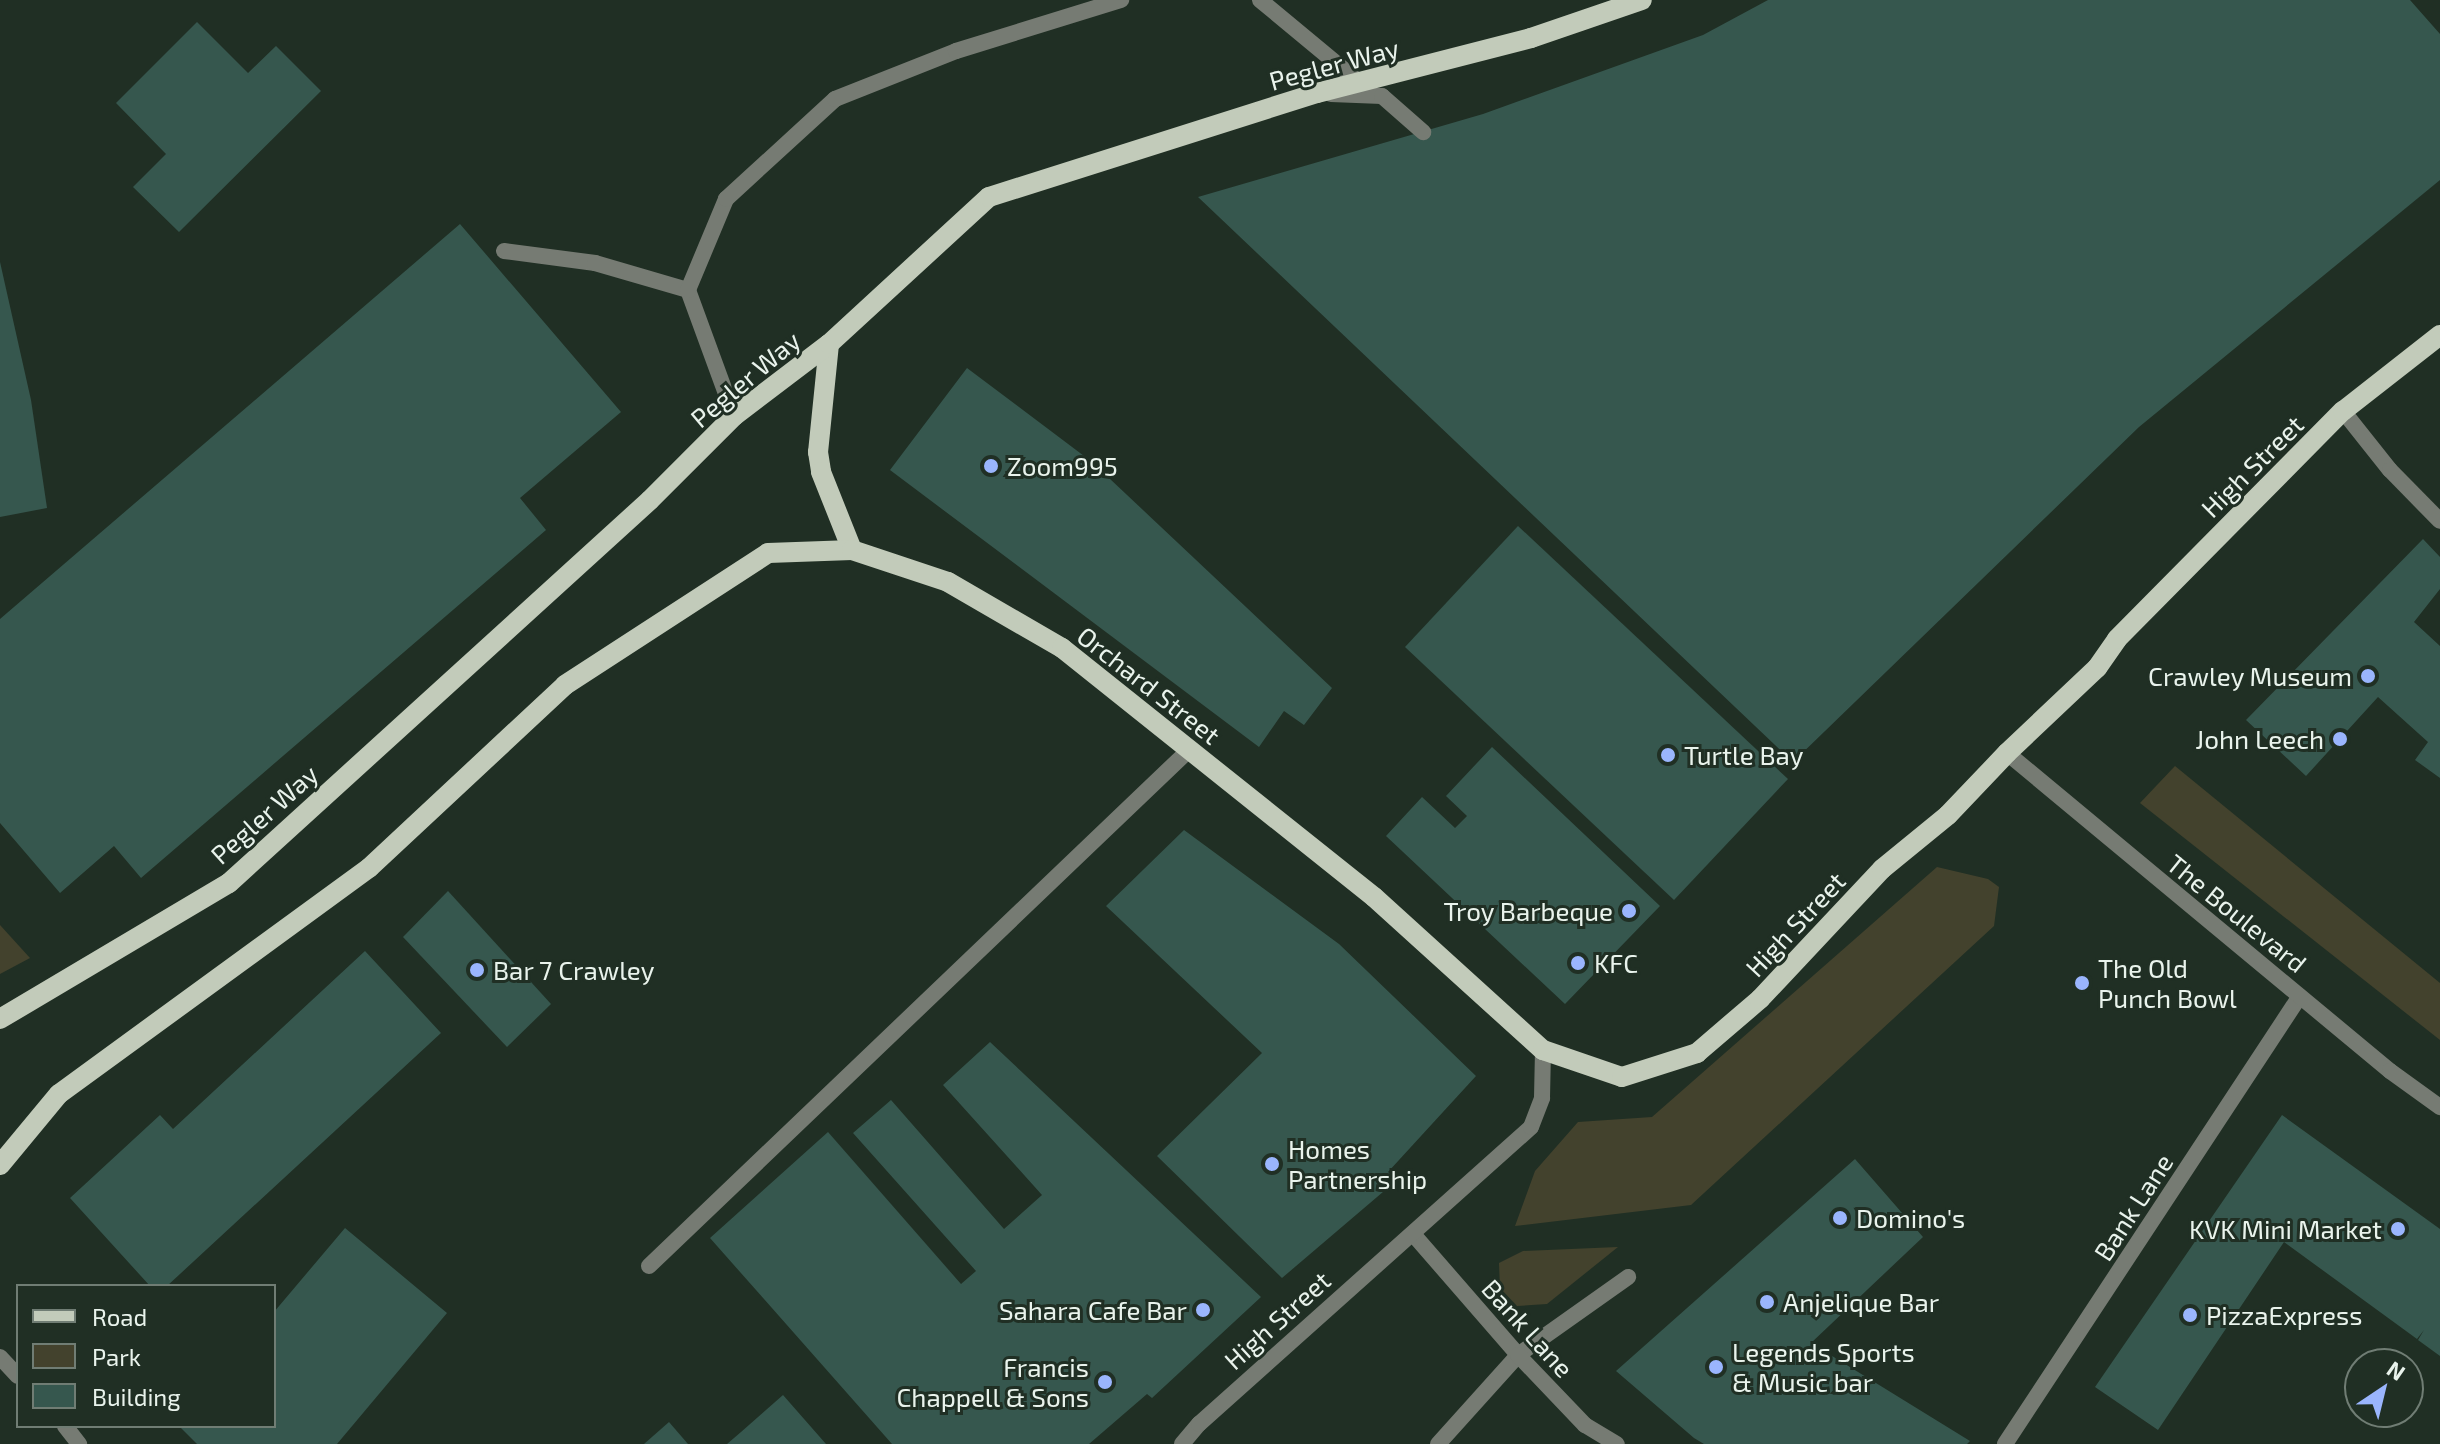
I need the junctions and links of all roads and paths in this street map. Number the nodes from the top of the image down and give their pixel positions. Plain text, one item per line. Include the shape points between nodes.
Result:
1 (1121, 0) edge
2 (1260, 0) edge
3 (1642, 0) edge
4 (1361, 84) junction
5 (1317, 93) junction
6 (1423, 132) dead end
7 (504, 251) dead end
8 (688, 290) junction
9 (2440, 335) edge
10 (829, 344) junction
11 (2343, 411) junction
12 (734, 416) junction
13 (2440, 521) edge
14 (852, 550) junction
15 (1189, 750) junction
16 (2007, 753) junction
17 (2300, 996) junction
18 (0, 1019) edge
19 (1543, 1050) junction
20 (2440, 1107) edge
21 (0, 1165) edge
22 (1413, 1234) junction
23 (649, 1266) dead end
24 (1628, 1277) dead end
25 (1518, 1355) junction
26 (0, 1357) edge
27 (16, 1374) edge
28 (67, 1428) edge
29 (79, 1444) edge
30 (1182, 1444) edge
31 (1438, 1444) edge
32 (1617, 1444) edge
33 (2005, 1444) edge

1 - 8 street via 956,51 835,99 726,199
2 - 4 street
3 - 4 main road, Pegler Way via 1531,38
4 - 5 main road, Pegler Way
5 - 6 street via 1382,96
5 - 10 main road, Pegler Way via 989,197
7 - 8 street via 595,263
8 - 12 street
9 - 11 main road, High Street
10 - 12 main road, Pegler Way
10 - 14 main road via 818,452
11 - 13 street
11 - 16 main road, High Street via 2117,639 2097,668
12 - 18 main road, Pegler Way via 650,500 229,883
14 - 15 main road, Orchard Street via 948,582 1062,648
14 - 21 main road via 768,553 565,685 369,868 59,1094
15 - 19 main road, Orchard Street via 1374,897
15 - 23 street
16 - 17 street, The Boulevard
16 - 19 main road, High Street via 1948,815 1882,869 1760,999 1697,1053 1622,1077
17 - 20 street, The Boulevard
17 - 33 street, Bank Lane
19 - 22 street, High Street via 1542,1098 1531,1127
22 - 25 street, Bank Lane
22 - 30 street, High Street
24 - 25 street
25 - 31 street
25 - 32 street, Bank Lane via 1585,1425
26 - 27 street
28 - 29 street

